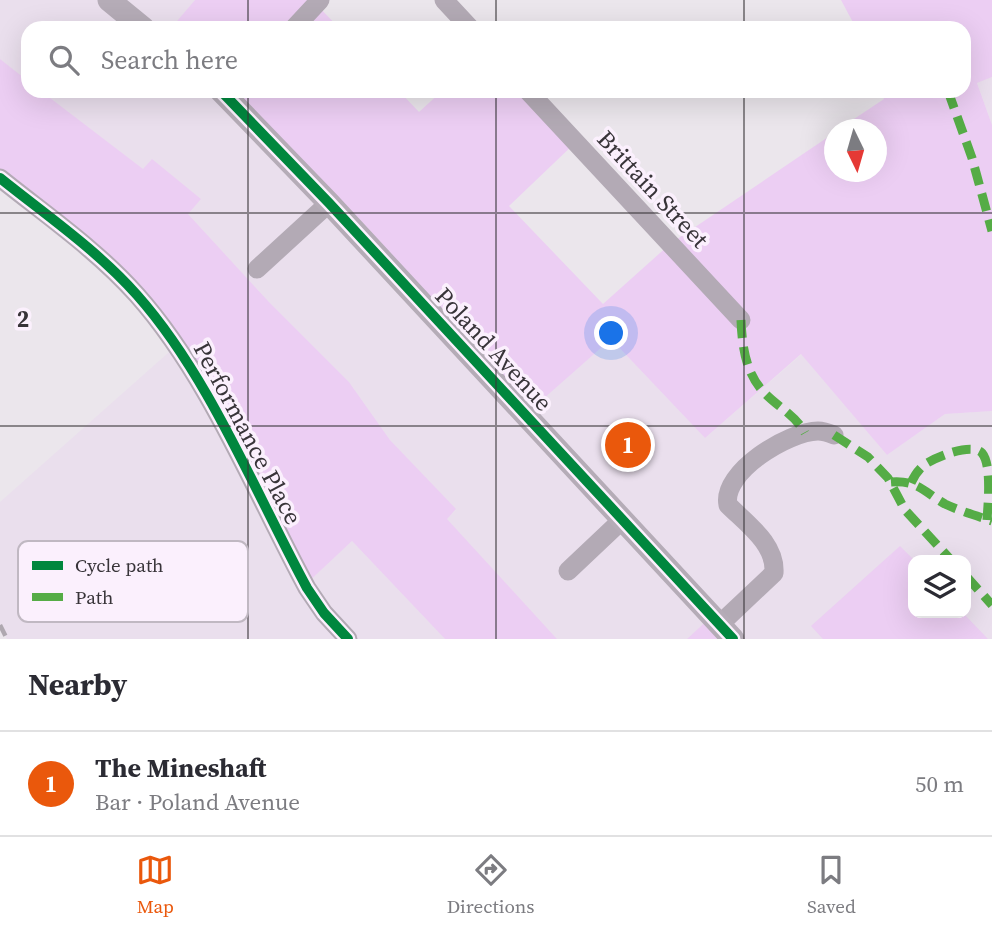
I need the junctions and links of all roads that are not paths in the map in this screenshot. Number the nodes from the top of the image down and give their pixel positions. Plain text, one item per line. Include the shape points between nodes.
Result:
1 (109, 0) edge
2 (320, 0) edge
3 (444, 0) edge
4 (134, 21) edge
5 (300, 21) edge
6 (464, 21) edge
7 (229, 98) edge
8 (535, 98) edge
9 (0, 178) edge
10 (329, 203) junction
11 (257, 269) dead end
12 (741, 320) dead end
13 (834, 435) dead end
14 (622, 520) junction
15 (568, 571) dead end
16 (726, 632) edge
17 (348, 639) edge

1 - 4 main road
2 - 5 street
3 - 6 street
7 - 10 main road, Poland Avenue
8 - 12 street, Brittain Street
9 - 17 street, Performance Place via 117,274 177,345 307,588
10 - 11 street
10 - 14 main road, Poland Avenue
13 - 16 street via 805,433 771,447 728,489 728,505 773,554 774,573
14 - 15 street
14 - 16 main road, Poland Avenue

